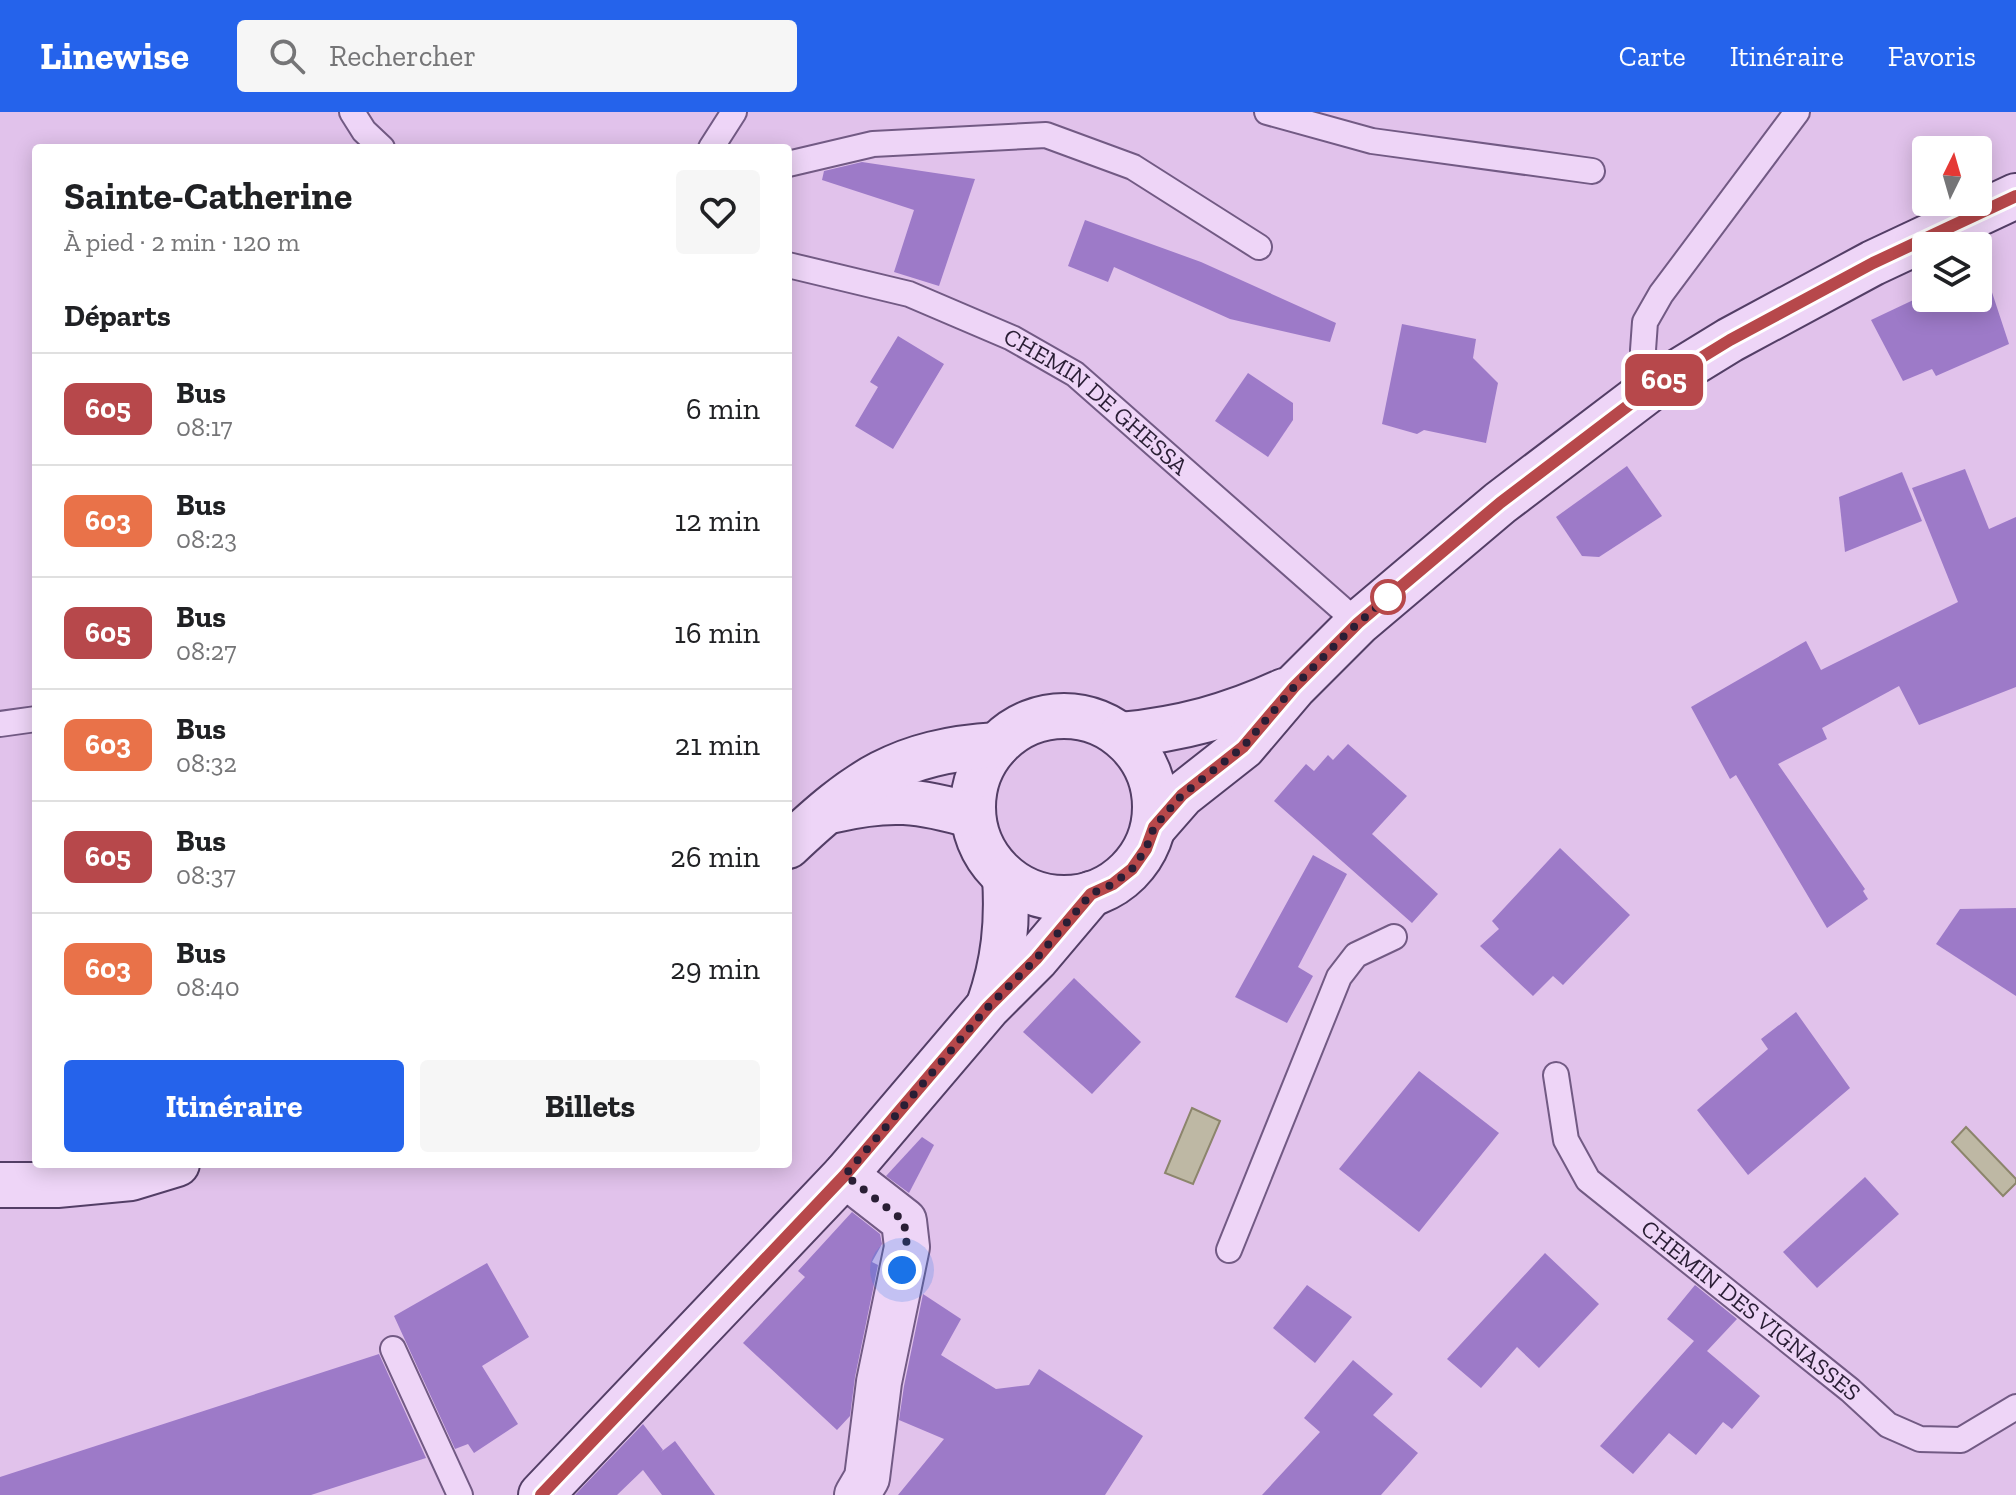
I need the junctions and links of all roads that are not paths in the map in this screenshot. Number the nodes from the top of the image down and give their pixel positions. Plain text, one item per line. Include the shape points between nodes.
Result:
1 (352, 112) edge
2 (734, 112) edge
3 (1267, 112) edge
4 (1797, 112) edge
5 (378, 144) edge
6 (714, 144) edge
7 (792, 163) edge
8 (1592, 171) dead end
9 (2016, 196) edge
10 (1259, 247) dead end
11 (792, 266) edge
12 (1650, 389) junction
13 (1358, 623) junction
14 (1294, 687) junction
15 (32, 720) edge
16 (0, 724) edge
17 (1121, 735) junction
18 (997, 745) junction
19 (824, 812) junction
20 (973, 816) junction
21 (1154, 827) junction
22 (792, 842) edge
23 (1005, 877) junction
24 (1091, 894) junction
25 (1394, 937) dead end
26 (988, 1007) junction
27 (1556, 1075) dead end
28 (164, 1168) edge
29 (845, 1175) junction
30 (0, 1185) edge
31 (1229, 1250) dead end
32 (393, 1349) dead end
33 (2016, 1407) edge
34 (460, 1495) edge
35 (541, 1495) edge
36 (857, 1495) edge

1 - 5 lane
2 - 6 lane
3 - 8 lane via 1372,141
4 - 12 lane via 1645,322 1643,350
7 - 10 lane via 873,144 1046,135 1133,167
9 - 12 main road via 1873,263
11 - 13 lane, CHEMIN DE GHESSA via 909,294 1012,338 1075,374
12 - 13 main road via 1500,503
13 - 14 main road
14 - 17 main road via 1219,718
14 - 21 main road via 1243,747 1182,795
15 - 16 lane
17 - 18 main road via 1071,716 1043,718 1018,727
17 - 21 main road via 1151,776
18 - 19 main road via 909,760 867,780
18 - 20 main road via 982,766
19 - 20 main road via 871,801 909,801
19 - 22 main road
20 - 23 main road via 989,860
21 - 24 main road via 1132,869
23 - 24 main road via 1046,896
23 - 26 main road via 1005,947
24 - 26 main road
25 - 31 lane via 1356,955 1339,977
26 - 29 main road
27 - 33 lane, CHEMIN DES VIGNASSES via 1566,1140 1588,1180 1888,1425 1920,1439 1961,1440
28 - 30 main road via 131,1178
29 - 35 main road
29 - 36 main road via 904,1221 907,1247 879,1382 867,1478
32 - 34 lane

